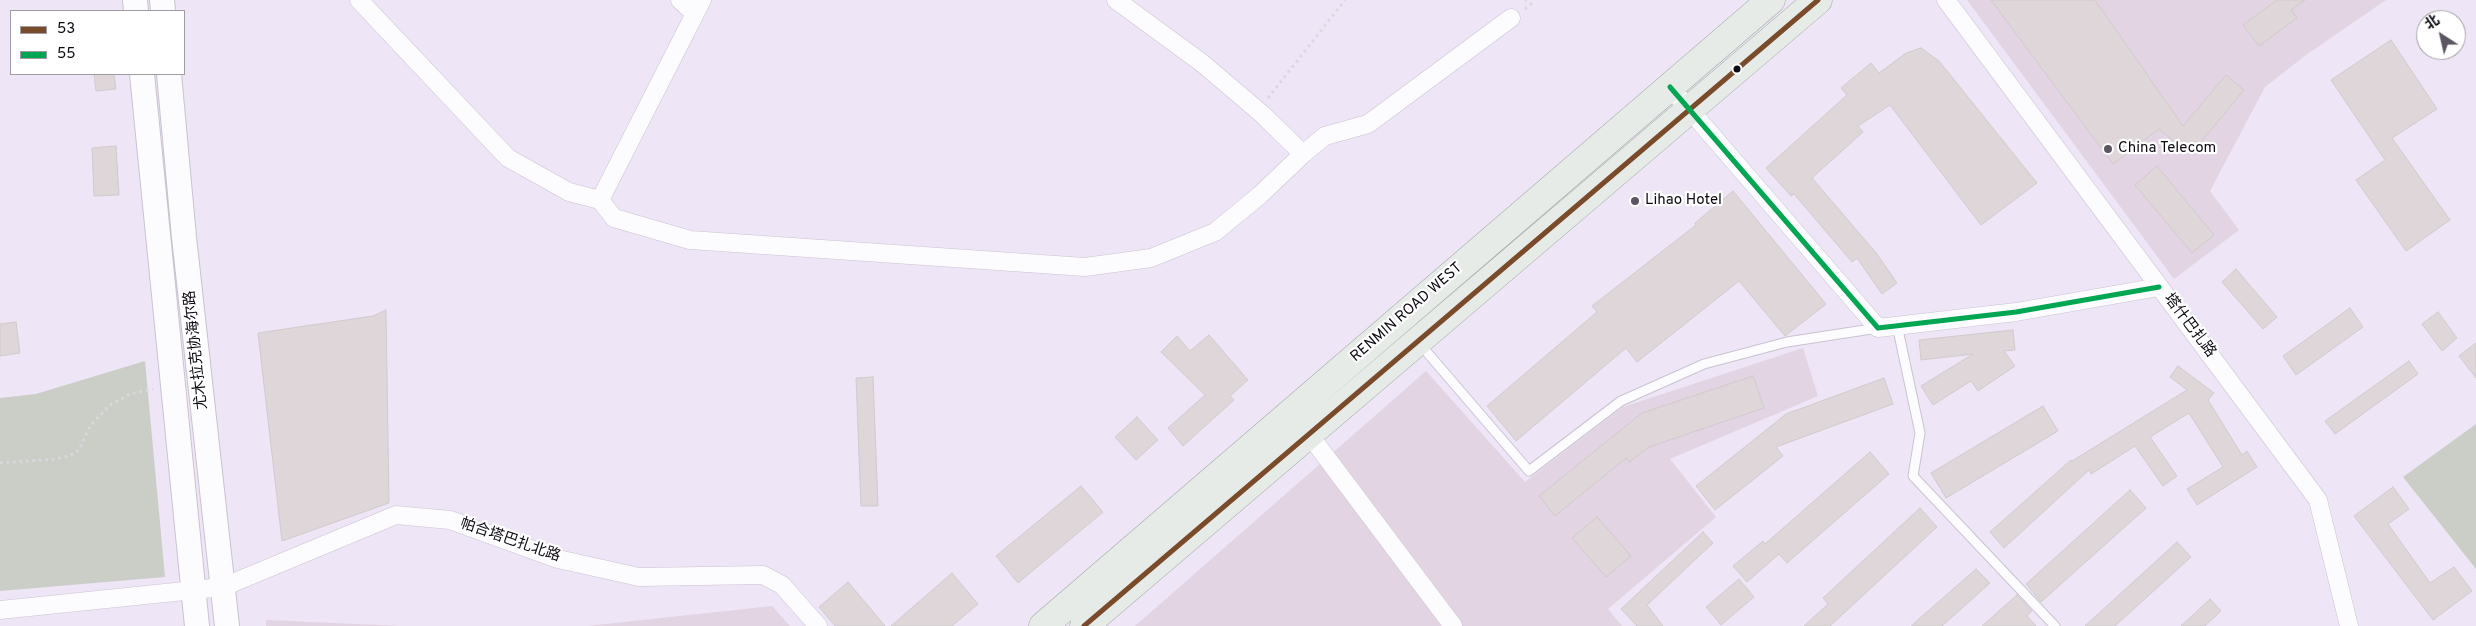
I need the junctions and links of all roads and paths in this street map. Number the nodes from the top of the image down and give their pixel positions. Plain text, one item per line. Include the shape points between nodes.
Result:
1 (359, 0) edge
2 (680, 0) edge
3 (1116, 0) edge
4 (1345, 0) edge
5 (1771, 0) edge
6 (1818, 0) edge
7 (1946, 0) edge
8 (699, 7) edge
9 (1512, 18) dead end
10 (142, 75) edge
11 (169, 75) edge
12 (1670, 87) junction
13 (1258, 110) junction
14 (1689, 110) junction
15 (1303, 154) junction
16 (600, 200) junction
17 (2159, 286) junction
18 (1897, 326) junction
19 (1878, 328) junction
20 (1417, 341) junction
21 (174, 385) junction
22 (1308, 433) junction
23 (0, 463) edge
24 (223, 587) junction
25 (194, 591) junction
26 (0, 610) edge
27 (197, 626) edge
28 (227, 626) edge
29 (818, 626) edge
30 (1043, 626) edge
31 (1084, 626) edge
32 (1453, 626) edge
33 (2055, 626) edge
34 (2349, 626) edge

1 - 16 street via 508,158 568,192
2 - 8 street
3 - 13 street via 1202,63
4 - 13 path
5 - 12 main road, RENMIN ROAD WEST
6 - 14 main road, RENMIN ROAD WEST
7 - 17 street, 塔什巴扎路
8 - 16 street
9 - 15 street via 1368,124 1325,136
10 - 21 main road, 尤木拉克协海尔路
11 - 24 main road, 尤木拉克协海尔路
12 - 14 street
12 - 30 main road, RENMIN ROAD WEST
13 - 15 street
14 - 19 street
14 - 20 main road, RENMIN ROAD WEST
15 - 16 street via 1215,232 1151,258 1085,267 690,240 614,218
17 - 18 street via 2016,312
17 - 34 street, 塔什巴扎路 via 2318,500
18 - 19 street
18 - 33 lane via 1920,433 1913,476
19 - 20 lane via 1788,342 1704,364 1621,401 1529,470
20 - 22 main road, RENMIN ROAD WEST
21 - 23 path via 130,394 110,405 90,426 79,450 72,455
21 - 25 main road, 尤木拉克协海尔路
22 - 31 main road, RENMIN ROAD WEST
22 - 32 street
24 - 25 street, 帕合塔巴扎北路
24 - 28 main road, 尤木拉克协海尔路
24 - 29 street, 帕合塔巴扎北路 via 396,515 450,520 558,559 639,577 763,575 782,585
25 - 26 street, 帕合塔巴扎北路
25 - 27 main road, 尤木拉克协海尔路

